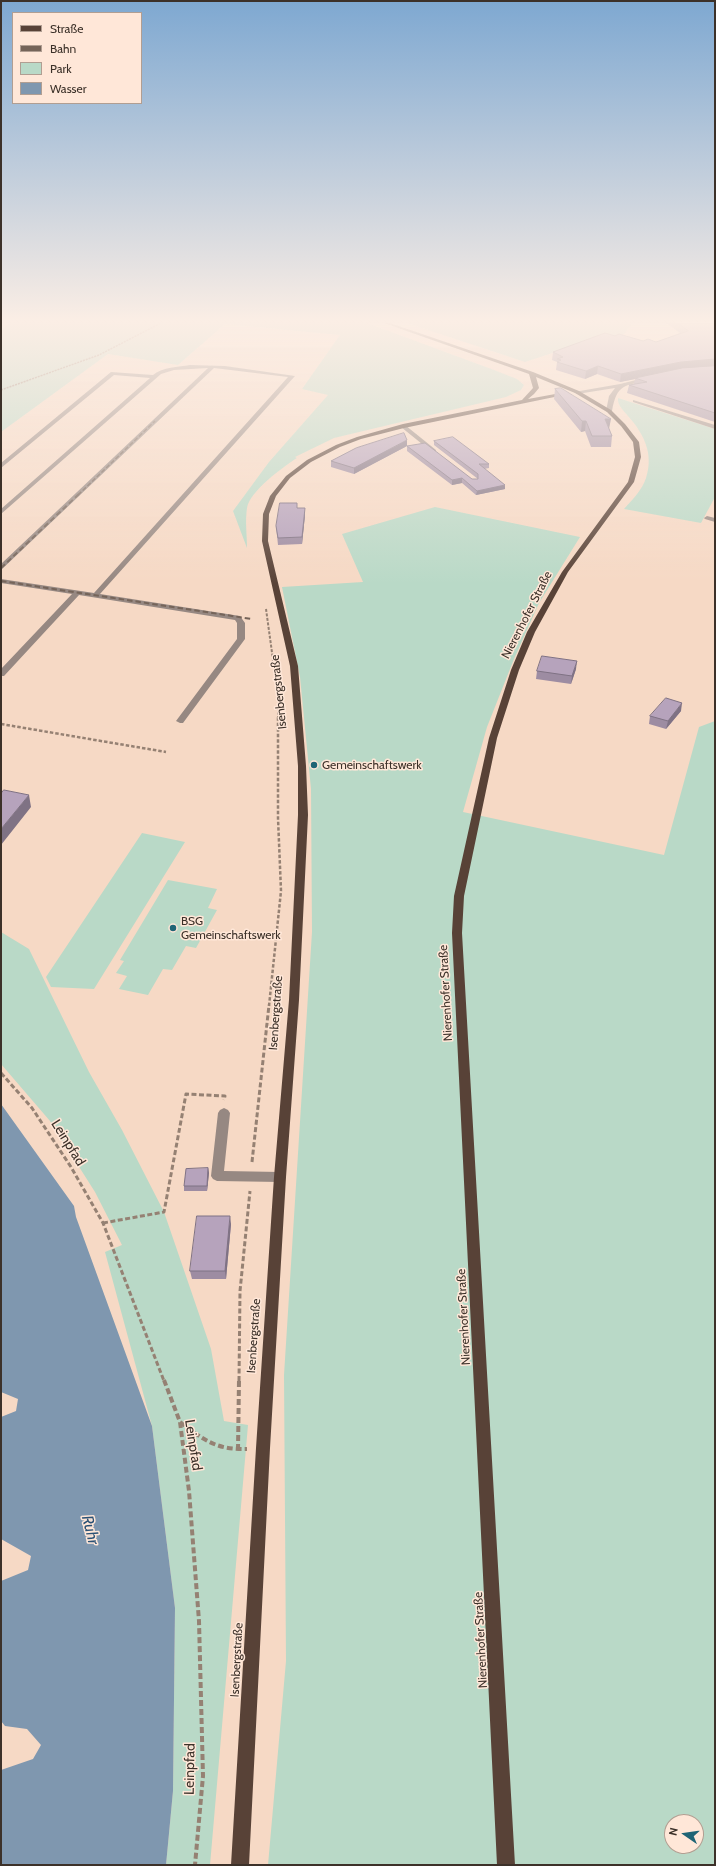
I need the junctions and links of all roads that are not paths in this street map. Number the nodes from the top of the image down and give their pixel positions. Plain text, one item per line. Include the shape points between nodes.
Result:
1 (68, 410) edge
2 (117, 410) edge
3 (167, 410) edge
4 (261, 410) edge
5 (479, 410) edge
6 (662, 410) edge
7 (608, 411) edge
8 (402, 426) junction
9 (715, 428) edge
10 (439, 454) edge
11 (1, 466) edge
12 (1, 512) edge
13 (707, 518) dead end
14 (715, 520) edge
15 (1, 568) edge
16 (1, 581) edge
17 (78, 592) junction
18 (96, 595) junction
19 (1, 674) edge
20 (180, 721) dead end
21 (224, 1113) road end
22 (280, 1177) junction
23 (240, 1865) edge
24 (506, 1865) edge

1 - 11 street
2 - 12 street
3 - 15 street
4 - 18 street
5 - 8 main road, Isenbergstraße
6 - 9 street
7 - 24 main road, Nierenhofer Straße via 636,442 636,469 622,496 565,572 521,653 493,738 460,896 457,933
8 - 10 street
8 - 22 main road, Isenbergstraße via 349,442 309,461 288,476 278,487 266,514 266,541 294,666 302,766 303,815 294,1000
13 - 14 street
16 - 17 street
17 - 18 street
17 - 19 street
18 - 20 street via 234,616 240,620 241,639
21 - 22 street via 217,1176
22 - 23 main road, Isenbergstraße

